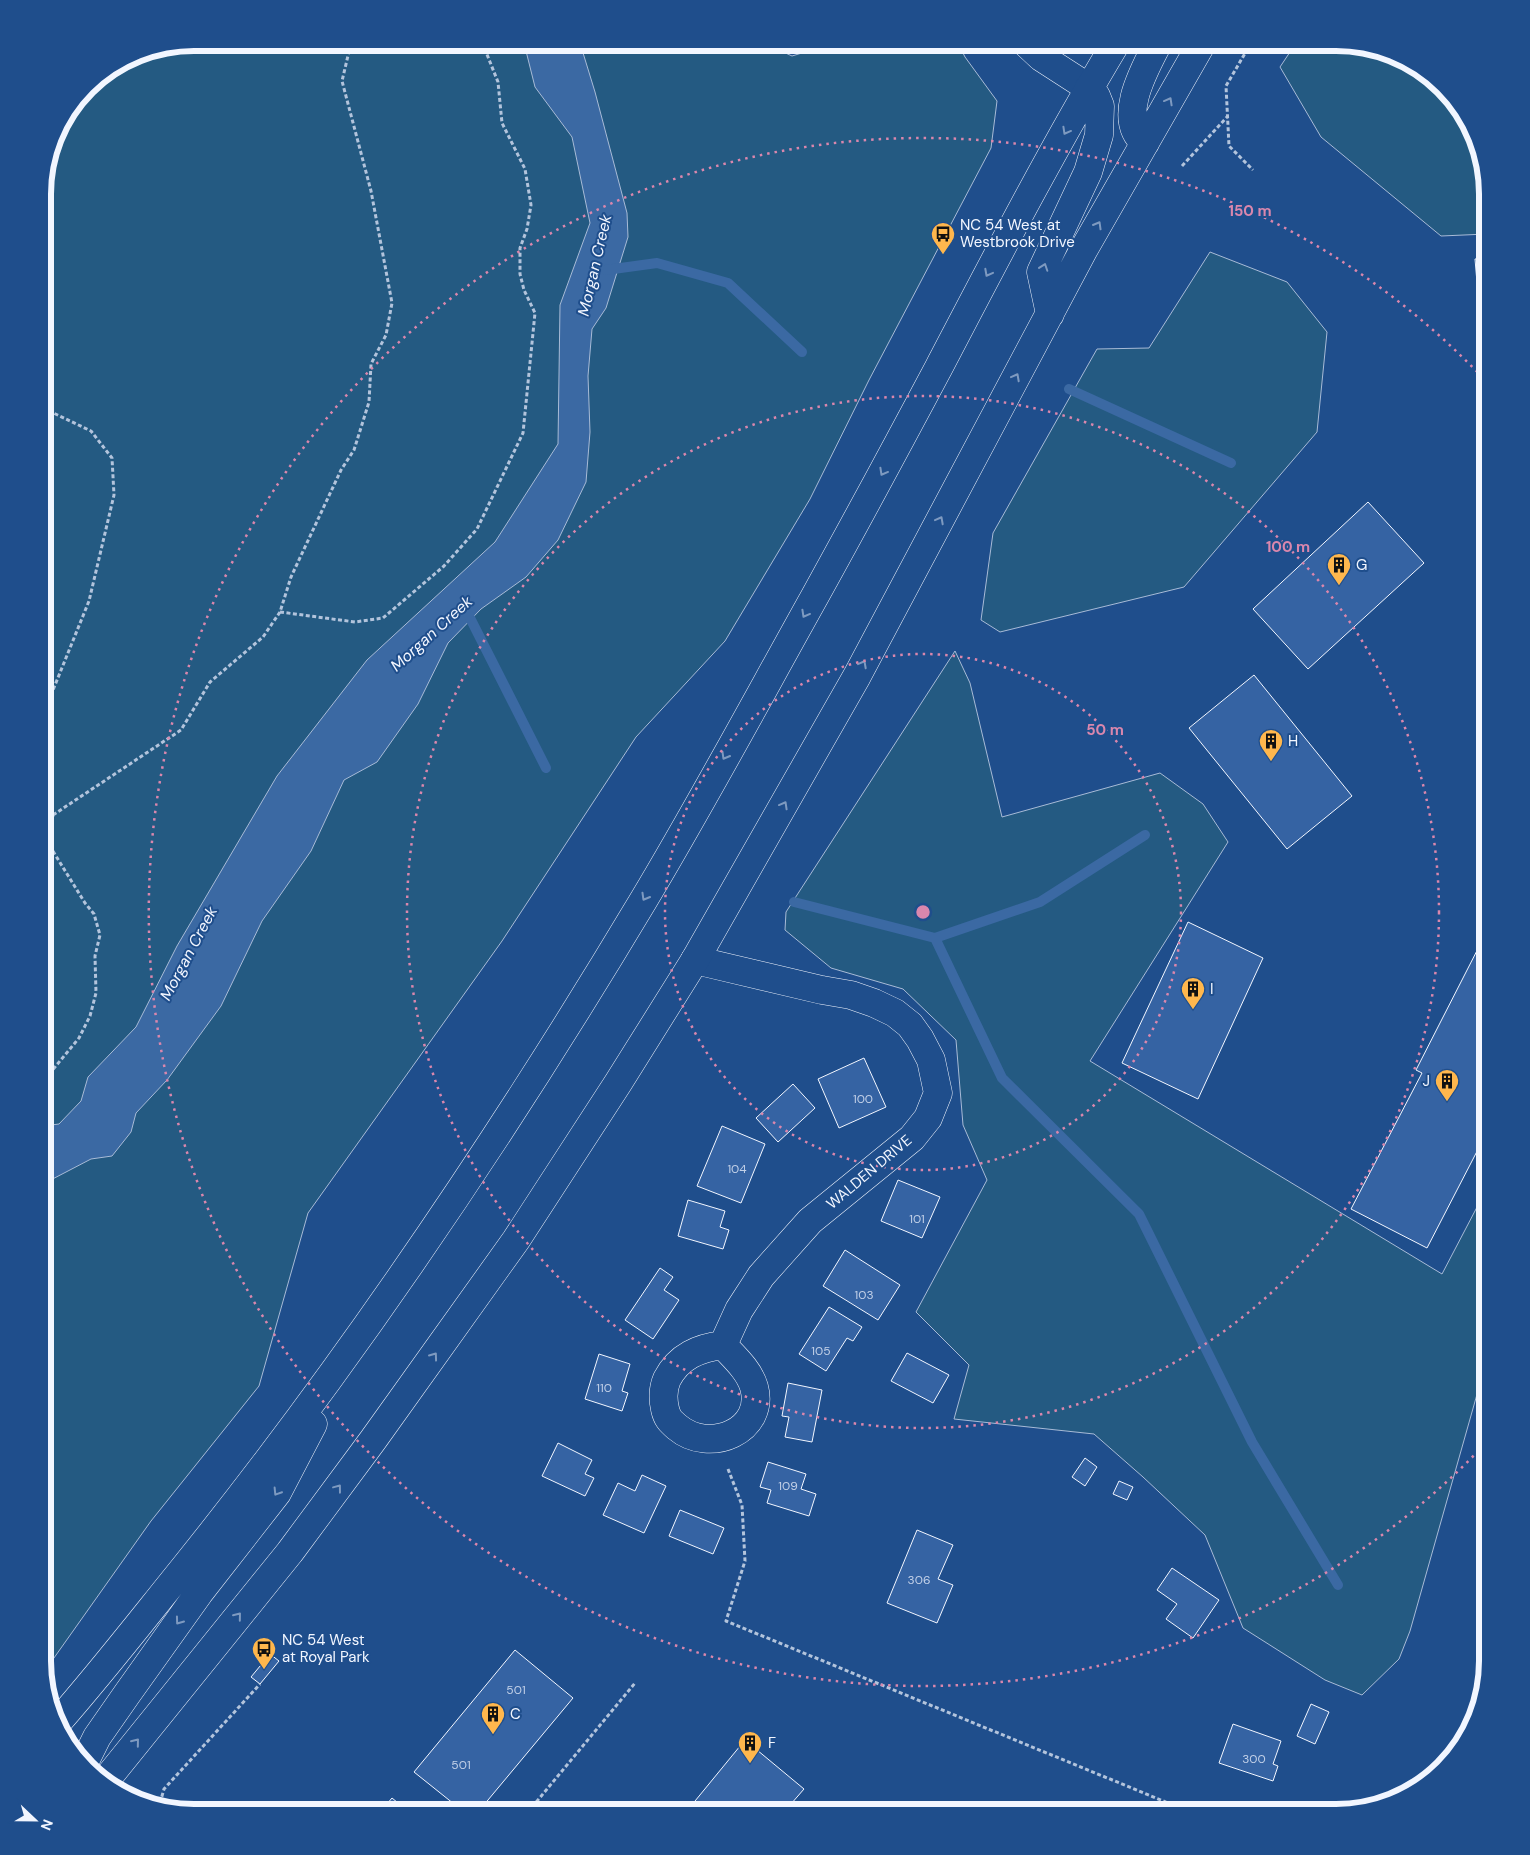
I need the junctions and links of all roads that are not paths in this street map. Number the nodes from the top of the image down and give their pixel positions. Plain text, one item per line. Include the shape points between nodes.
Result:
1 (1036, 52) edge
2 (1111, 52) edge
3 (1154, 52) edge
4 (1197, 52) edge
5 (1089, 88) junction
6 (1145, 143) junction
7 (1050, 314) junction
8 (695, 960) junction
9 (356, 1340) junction
10 (723, 1345) junction
11 (62, 1717) edge
12 (88, 1756) edge
13 (110, 1776) edge

1 - 5 main road
2 - 5 main road
3 - 6 main road via 1132,107 1135,133
6 -> 4 main road
7 -> 5 main road via 1041,272 1088,172 1099,136 1100,106
5 -> 9 main road via 828,571 644,899 449,1206
7 -> 6 main road
8 -> 7 main road via 856,676
8 - 10 main road, WALDEN DRIVE via 851,995 895,1012 920,1039 931,1060 938,1093 928,1118 912,1138 810,1221 761,1276 739,1310
13 -> 8 main road via 290,1552 374,1440 516,1240
9 - 11 main road via 286,1438
9 -> 12 main road via 277,1493 127,1694
10 - 10 main road via 704,1347 682,1359 667,1380 663,1401 667,1419 684,1433 701,1439 731,1435 744,1425 755,1404 754,1388 748,1376

